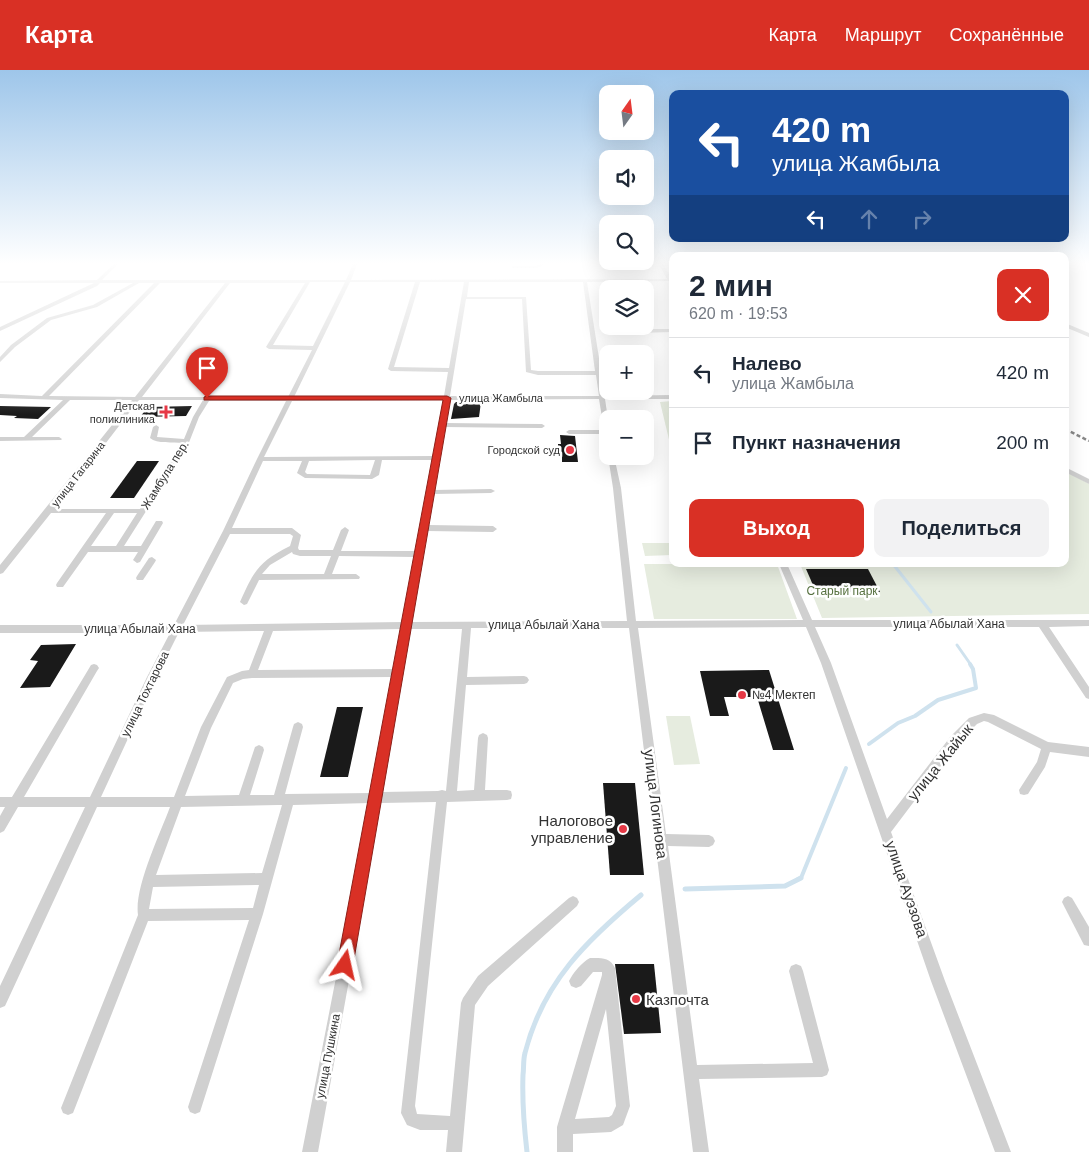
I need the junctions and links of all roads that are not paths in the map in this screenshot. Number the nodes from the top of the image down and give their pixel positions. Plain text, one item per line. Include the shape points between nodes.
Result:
1 (30, 314) edge
2 (65, 314) edge
3 (126, 314) edge
4 (202, 314) edge
5 (289, 314) edge
6 (332, 314) edge
7 (408, 314) edge
8 (461, 314) edge
9 (525, 314) edge
10 (589, 314) edge
11 (1069, 326) edge
12 (0, 329) edge
13 (654, 330) edge
14 (669, 331) edge
15 (1089, 335) edge
16 (316, 348) junction
17 (0, 360) edge
18 (452, 370) junction
19 (597, 373) junction
20 (599, 386) edge
21 (0, 396) edge
22 (654, 397) edge
23 (669, 397) edge
24 (44, 398) junction
25 (68, 398) junction
26 (207, 398) junction
27 (447, 398) junction
28 (599, 398) edge
29 (136, 399) junction
30 (290, 399) junction
31 (442, 425) junction
32 (156, 426) dead end
33 (542, 426) dead end
34 (569, 432) dead end
35 (599, 434) edge
36 (59, 438) dead end
37 (0, 439) edge
38 (26, 439) junction
39 (187, 441) junction
40 (437, 458) junction
41 (260, 459) junction
42 (306, 459) junction
43 (379, 459) junction
44 (612, 465) edge
45 (1069, 471) edge
46 (1089, 482) edge
47 (491, 491) dead end
48 (431, 492) junction
49 (49, 511) junction
50 (112, 511) junction
51 (142, 511) junction
52 (159, 523) dead end
53 (424, 528) junction
54 (493, 529) dead end
55 (345, 530) dead end
56 (227, 531) junction
57 (294, 548) junction
58 (86, 549) junction
59 (118, 549) junction
60 (143, 549) junction
61 (337, 553) junction
62 (419, 554) junction
63 (0, 556) edge
64 (10, 556) junction
65 (784, 567) edge
66 (0, 571) edge
67 (255, 577) junction
68 (327, 577) junction
69 (140, 578) dead end
70 (356, 578) dead end
71 (60, 585) dead end
72 (244, 602) dead end
73 (1089, 623) edge
74 (1042, 624) junction
75 (467, 625) junction
76 (633, 625) junction
77 (810, 625) junction
78 (406, 627) junction
79 (270, 628) junction
80 (0, 629) edge
81 (177, 629) junction
82 (94, 668) dead end
83 (398, 673) junction
84 (252, 674) junction
85 (524, 680) dead end
86 (462, 681) junction
87 (1089, 696) edge
88 (298, 727) dead end
89 (483, 738) dead end
90 (1047, 747) junction
91 (259, 750) dead end
92 (1089, 752) edge
93 (1024, 790) dead end
94 (447, 795) junction
95 (479, 795) junction
96 (506, 795) dead end
97 (377, 796) junction
98 (283, 799) junction
99 (243, 800) junction
100 (0, 802) edge
101 (16, 802) junction
102 (93, 802) junction
103 (178, 802) junction
104 (0, 827) edge
105 (886, 829) junction
106 (661, 840) junction
107 (709, 841) dead end
108 (265, 879) junction
109 (148, 881) junction
110 (573, 902) dead end
111 (1068, 902) dead end
112 (257, 914) junction
113 (144, 915) junction
114 (1089, 940) edge
115 (796, 971) dead end
116 (609, 972) junction
117 (576, 981) dead end
118 (0, 1001) edge
119 (690, 1072) junction
120 (68, 1108) dead end
121 (195, 1108) dead end
122 (456, 1123) junction
123 (565, 1126) junction
124 (310, 1152) edge
125 (454, 1152) edge
126 (565, 1152) edge
127 (701, 1152) edge
128 (1003, 1152) edge

1 - 12 street
2 - 17 street via 49,319
3 - 24 street
4 - 29 street, улица Гагарина
5 - 16 street via 269,347
6 - 16 street, улица Тохтарова
7 - 18 street via 391,369
8 - 18 street, улица Пушкина
9 - 19 street via 528,370 538,373
10 - 19 street
11 - 15 street
13 - 14 street
16 - 30 street, улица Тохтарова
18 - 27 street, улица Пушкина
19 - 20 street
21 - 24 street, улица Жамбыла
22 - 23 street, улица Жамбыла
24 - 25 street, улица Жамбыла
25 - 29 street, улица Жамбыла
25 - 38 street
26 - 29 street, улица Жамбыла
26 - 30 street, улица Жамбыла
26 - 39 street, Жамбула пер.
27 - 28 street, улица Жамбыла
27 - 30 street, улица Жамбыла
27 - 31 street, улица Пушкина
29 - 49 street, улица Гагарина
30 - 41 street, улица Тохтарова
31 - 33 street
31 - 40 street, улица Пушкина
32 - 39 street via 153,438 157,440
34 - 35 street
36 - 38 street
37 - 38 street
39 - 51 street, Жамбула пер.
40 - 43 street
40 - 48 street, улица Пушкина
41 - 42 street
41 - 56 street, улица Тохтарова
42 - 43 street
42 - 43 street via 302,474 305,476 372,477
44 - 76 street, улица Логинова
45 - 46 street
47 - 48 street
48 - 53 street, улица Пушкина
49 - 50 street
49 - 64 street, улица Гагарина
50 - 51 street
50 - 58 street
51 - 59 street, Жамбула пер.
52 - 60 street
53 - 54 street
53 - 62 street, улица Пушкина
55 - 61 street
56 - 57 street via 292,531 297,535
56 - 81 street, улица Тохтарова
57 - 61 street via 300,553
57 - 67 street via 271,558
58 - 59 street
58 - 71 street
59 - 60 street
60 - 69 street via 136,560 152,560
61 - 62 street
61 - 68 street
62 - 78 street, улица Пушкина
63 - 64 street
64 - 66 street, улица Гагарина
65 - 77 street, улица Ауэзова
67 - 68 street
67 - 72 street
68 - 70 street
73 - 74 street, улица Абылай Хана
74 - 77 street, улица Абылай Хана
74 - 87 street
75 - 76 street, улица Абылай Хана
75 - 78 street, улица Абылай Хана
75 - 86 street
76 - 77 street, улица Абылай Хана
76 - 106 street, улица Логинова
77 - 105 street, улица Ауэзова
78 - 79 street, улица Абылай Хана
78 - 83 street, улица Пушкина
79 - 81 street, улица Абылай Хана
79 - 84 street
80 - 81 street, улица Абылай Хана
81 - 102 street, улица Тохтарова
82 - 101 street
83 - 84 street
83 - 97 street, улица Пушкина
84 - 103 street via 236,677 228,684 206,727
85 - 86 street
86 - 94 street
88 - 98 street
89 - 95 street
90 - 92 street, улица Жайык
90 - 93 street via 1041,764
90 - 105 street, улица Жайык via 997,720 984,717 973,720
91 - 99 street
94 - 95 street
94 - 97 street
94 - 122 street via 408,1113 412,1120 420,1123
95 - 96 street
97 - 98 street
97 - 124 street, улица Пушкина
98 - 99 street
98 - 108 street
99 - 103 street
100 - 101 street
101 - 102 street
101 - 104 street
102 - 103 street
102 - 118 street, улица Тохтарова
103 - 109 street
105 - 128 street, улица Ауэзова via 938,981
106 - 107 street
106 - 119 street, улица Логинова
108 - 109 street
108 - 112 street
109 - 113 street
110 - 122 street via 483,981 468,1002
111 - 114 street
112 - 113 street
112 - 121 street
113 - 120 street
115 - 119 street via 822,1070
116 - 117 street via 605,965 590,965
116 - 123 street
116 - 123 street via 621,1114 611,1124
119 - 127 street, улица Логинова
122 - 125 street
123 - 126 street

